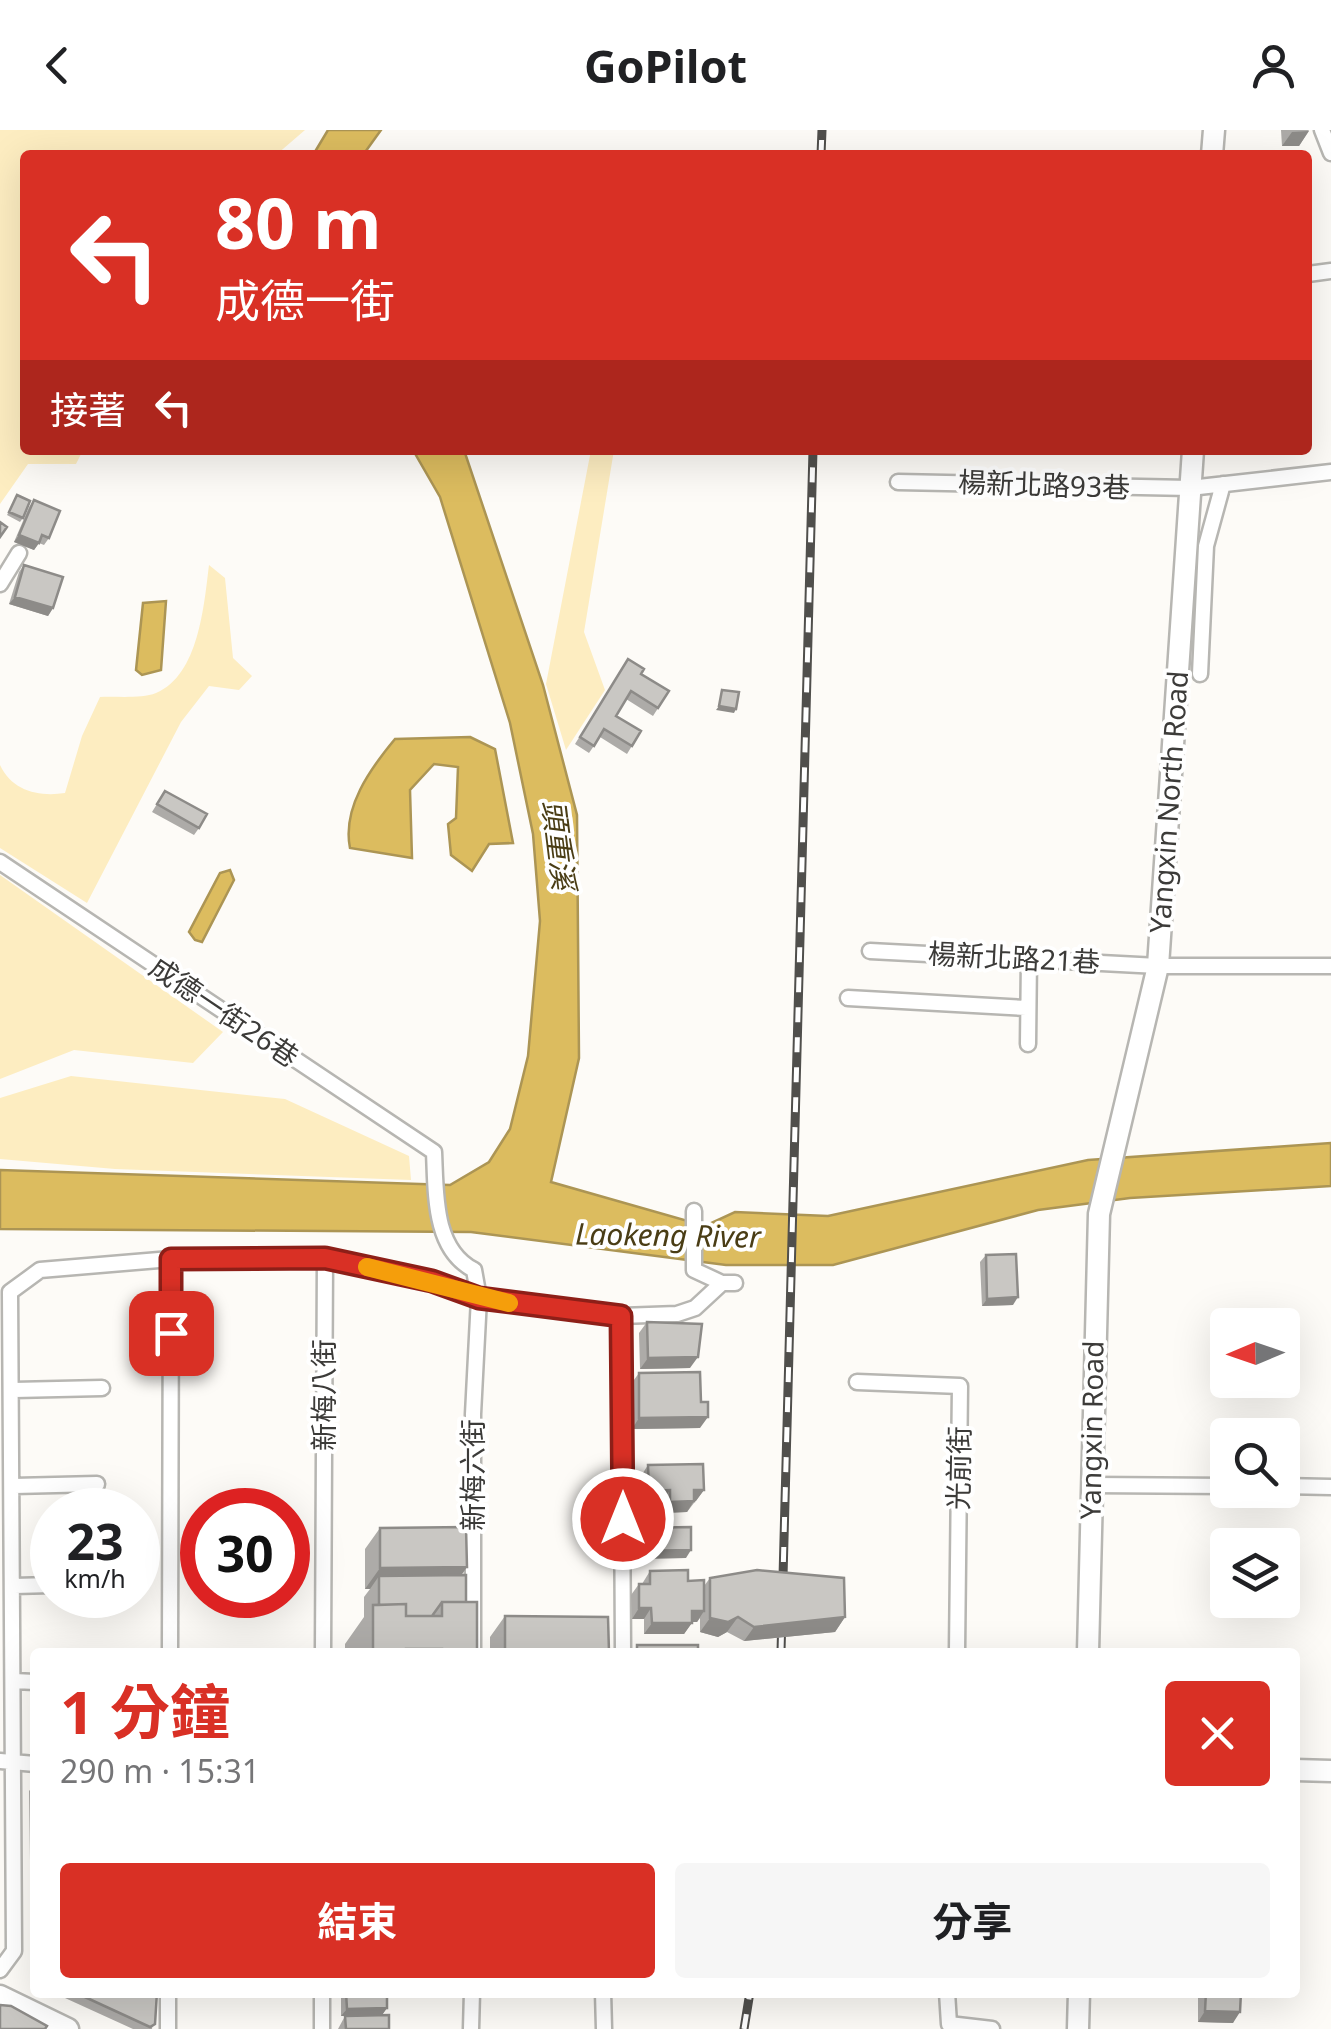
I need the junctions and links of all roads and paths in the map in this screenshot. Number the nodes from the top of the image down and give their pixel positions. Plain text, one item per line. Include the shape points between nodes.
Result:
1 (1322, 130) edge
2 (1331, 153) edge
3 (1193, 455) edge
4 (1331, 472) edge
5 (898, 482) dead end
6 (1222, 484) junction
7 (1190, 488) junction
8 (19, 553) dead end
9 (0, 584) edge
10 (1200, 674) dead end
11 (0, 862) edge
12 (870, 950) dead end
13 (1029, 958) junction
14 (1158, 966) junction
15 (1331, 966) edge
16 (848, 998) dead end
17 (1026, 1008) junction
18 (1028, 1044) dead end
19 (1100, 1208) joint
20 (694, 1211) dead end
21 (325, 1258) junction
22 (171, 1259) junction
23 (479, 1298) junction
24 (621, 1316) junction
25 (857, 1382) dead end
26 (102, 1388) dead end
27 (14, 1390) junction
28 (97, 1484) dead end
29 (1091, 1485) junction
30 (14, 1486) junction
31 (1210, 1486) edge
32 (1300, 1486) edge
33 (1331, 1486) edge
34 (14, 1586) junction
35 (30, 1586) edge
36 (170, 1648) edge
37 (323, 1648) edge
38 (473, 1648) edge
39 (624, 1648) edge
40 (956, 1648) edge
41 (1088, 1648) edge
42 (14, 1682) junction
43 (30, 1682) edge
44 (6, 1763) edge
45 (1300, 1770) edge
46 (1331, 1772) edge
47 (0, 1970) edge
48 (0, 1996) edge
49 (168, 1998) edge
50 (322, 1998) edge
51 (472, 1998) edge
52 (603, 1998) edge
53 (947, 1998) edge
54 (1078, 1998) edge
55 (68, 2029) edge
56 (168, 2029) edge
57 (322, 2029) edge
58 (471, 2029) edge
59 (604, 2029) edge
60 (992, 2029) edge
61 (1078, 2029) edge

1 - 2 street
3 - 7 street, Yangxin North Road
4 - 6 street, 楊新北路93巷
5 - 7 street, 楊新北路93巷
6 - 7 street, 楊新北路93巷
6 - 10 street via 1206,546
7 - 14 street, Yangxin North Road
8 - 9 street
11 - 23 street, 成德一街26巷 via 434,1152 443,1240 474,1270
12 - 13 street, 楊新北路21巷
13 - 14 street, 楊新北路21巷
13 - 17 street
14 - 15 street, 楊新北路21巷
14 - 19 street, Yangxin North Road
16 - 17 street
17 - 18 street
19 - 29 street, Yangxin Road
20 - 24 street via 694,1270 728,1283 677,1314
21 - 22 street
21 - 23 street
21 - 37 street, 新梅八街
22 - 27 street via 40,1270 22,1280 10,1292
22 - 36 street
23 - 24 street
23 - 38 street, 新梅六街
24 - 39 street
25 - 40 street, 光前街 via 960,1386
26 - 27 street
27 - 30 street
28 - 30 street
29 - 31 street
29 - 41 street, Yangxin Road
30 - 34 street
32 - 33 street
34 - 35 street
34 - 42 street
42 - 43 street
42 - 44 street
44 - 47 street via 14,1952
45 - 46 street
48 - 55 street
49 - 56 street
50 - 57 street
51 - 58 street
52 - 59 street
53 - 60 street via 949,2024
54 - 61 street

